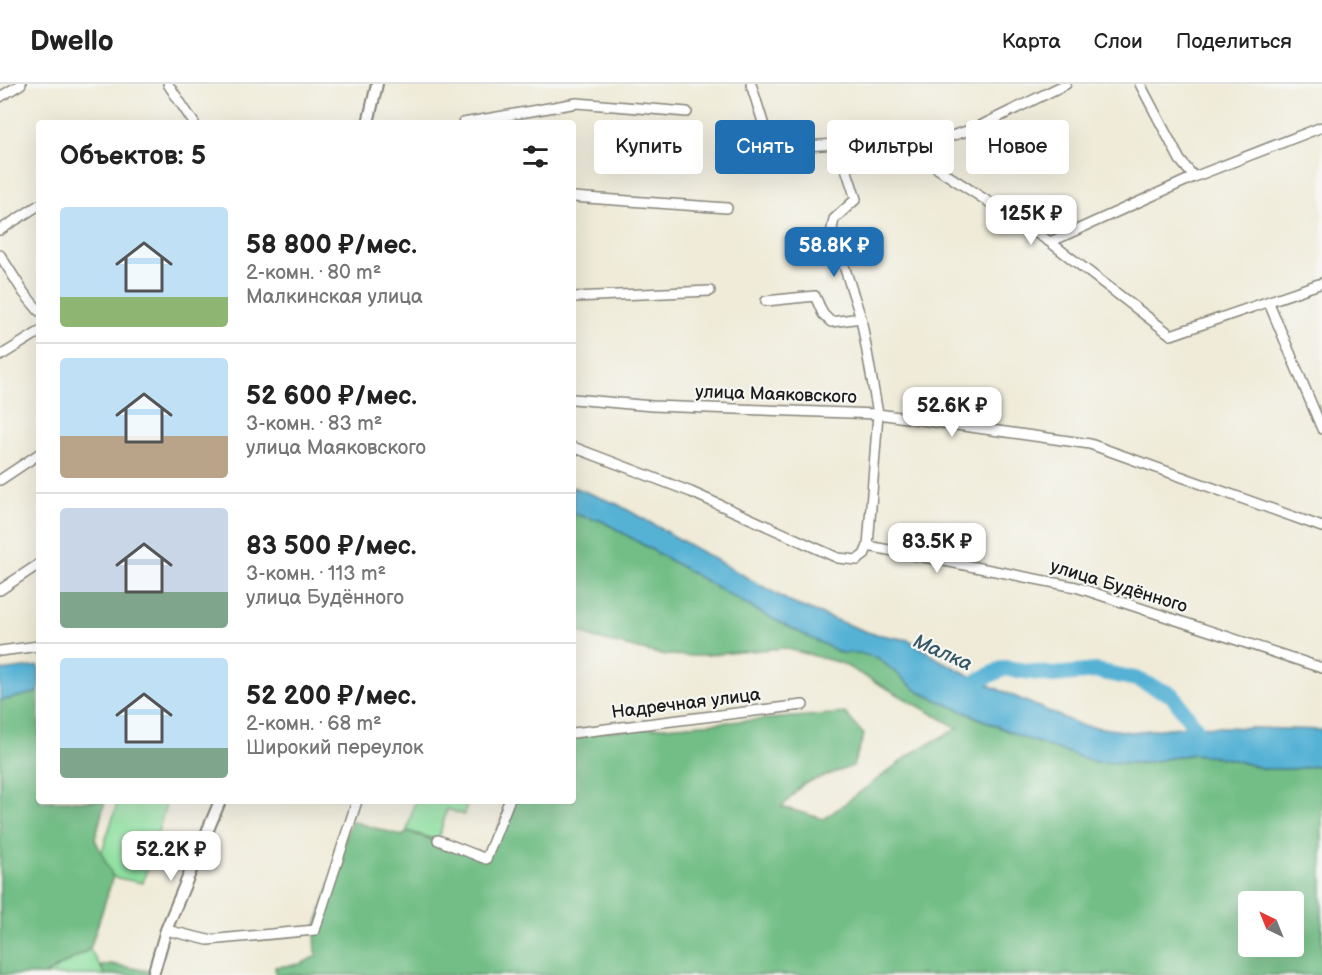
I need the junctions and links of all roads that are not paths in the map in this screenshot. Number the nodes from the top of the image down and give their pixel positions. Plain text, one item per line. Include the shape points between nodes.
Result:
1 (21, 84) edge
2 (168, 84) edge
3 (377, 84) edge
4 (751, 84) edge
5 (1066, 84) edge
6 (1140, 84) edge
7 (0, 97) edge
8 (687, 112) dead end
9 (192, 120) edge
10 (369, 120) edge
11 (480, 120) edge
12 (1322, 127) edge
13 (954, 135) edge
14 (827, 145) edge
15 (848, 174) edge
16 (946, 174) edge
17 (1194, 177) junction
18 (576, 196) edge
19 (36, 207) edge
20 (728, 208) dead end
21 (0, 230) edge
22 (1050, 242) junction
23 (0, 255) edge
24 (1322, 283) edge
25 (710, 291) dead end
26 (576, 297) edge
27 (766, 301) dead end
28 (1269, 303) junction
29 (36, 307) edge
30 (861, 318) junction
31 (36, 334) edge
32 (0, 356) edge
33 (576, 399) edge
34 (878, 414) junction
35 (1322, 429) edge
36 (576, 448) edge
37 (36, 456) edge
38 (0, 480) edge
39 (1322, 526) edge
40 (868, 546) junction
41 (36, 566) edge
42 (0, 590) edge
43 (36, 646) edge
44 (0, 651) edge
45 (1322, 668) edge
46 (803, 705) dead end
47 (576, 733) edge
48 (219, 804) edge
49 (356, 804) edge
50 (508, 804) edge
51 (438, 840) dead end
52 (166, 930) junction
53 (153, 975) edge

1 - 7 street
2 - 9 street
3 - 10 street
4 - 14 street via 771,148
5 - 13 street
6 - 17 street via 1180,160
8 - 11 street via 578,103
12 - 17 street
15 - 30 street via 856,199 834,219 832,229
16 - 22 street
17 - 22 street
18 - 20 street
19 - 21 street
22 - 28 street via 1171,335
23 - 29 street
24 - 28 street
25 - 26 street
27 - 30 street via 815,296 831,322
28 - 35 street
30 - 34 street
31 - 32 street
33 - 34 street, улица Маяковского via 652,406
34 - 39 street, улица Маяковского via 1090,444
34 - 40 street
36 - 40 street via 691,492 838,558 857,560
37 - 38 street
40 - 45 street, улица Будённого via 1076,587
41 - 42 street
43 - 44 street
46 - 47 street, Надречная улица
48 - 52 street
49 - 52 street via 315,930 208,940
50 - 51 street via 486,859
52 - 53 street

